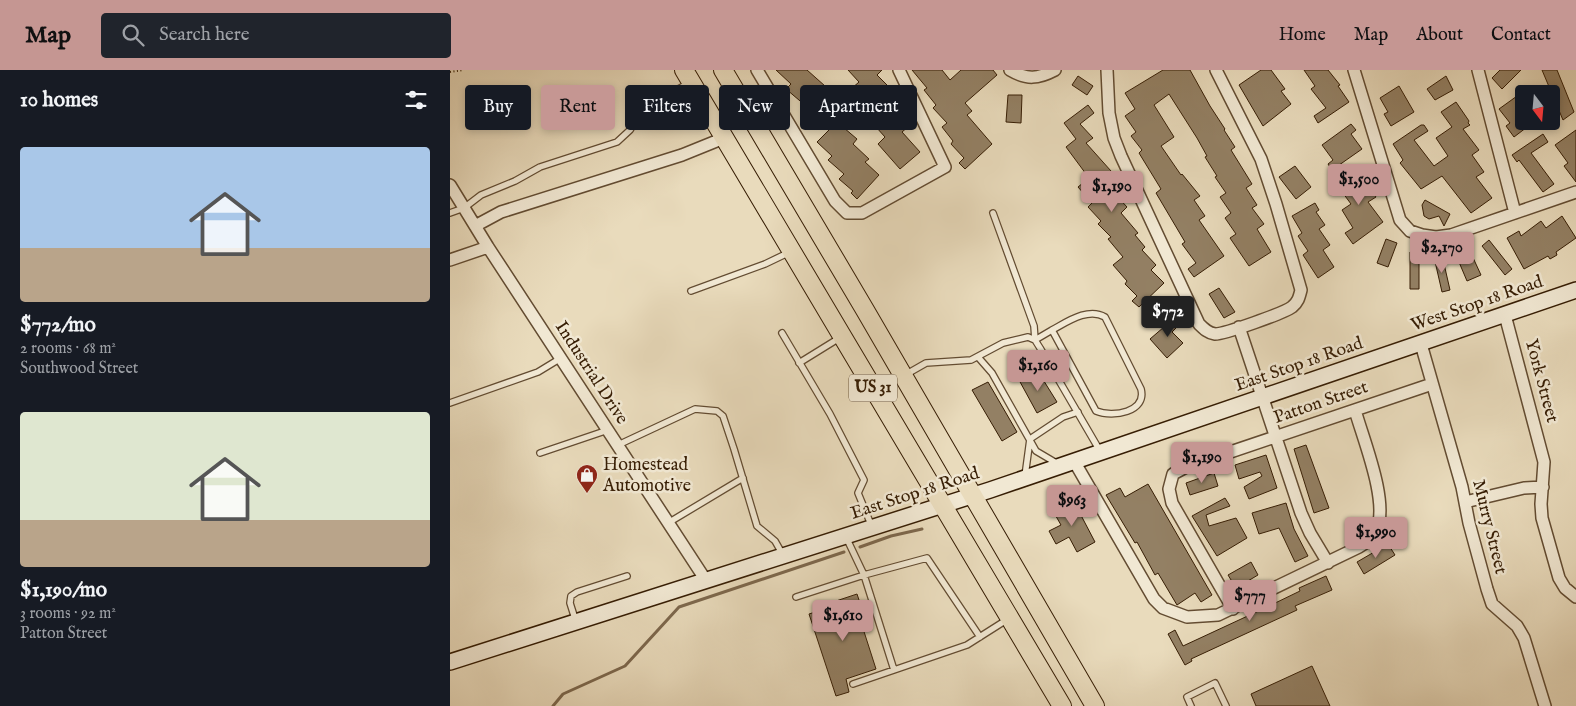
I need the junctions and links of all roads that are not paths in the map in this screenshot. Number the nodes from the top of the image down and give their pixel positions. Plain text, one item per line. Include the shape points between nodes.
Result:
1 (723, 70) edge
2 (757, 70) edge
3 (899, 70) edge
4 (1010, 70) edge
5 (1055, 70) edge
6 (1106, 70) edge
7 (1216, 70) edge
8 (1354, 70) edge
9 (1478, 70) edge
10 (687, 76) edge
11 (724, 138) junction
12 (450, 185) edge
13 (1576, 192) edge
14 (464, 208) junction
15 (450, 213) edge
16 (993, 213) dead end
17 (1515, 213) junction
18 (475, 226) junction
19 (488, 247) junction
20 (792, 251) junction
21 (450, 260) edge
22 (1576, 290) edge
23 (691, 291) dead end
24 (1505, 315) junction
25 (1239, 327) junction
26 (1052, 330) junction
27 (782, 333) dead end
28 (843, 336) junction
29 (1035, 340) junction
30 (1421, 344) junction
31 (1390, 354) joint
32 (978, 357) junction
33 (561, 358) junction
34 (799, 363) junction
35 (904, 376) junction
36 (1432, 384) junction
37 (1263, 397) junction
38 (450, 403) edge
39 (1355, 410) junction
40 (1078, 412) junction
41 (608, 430) junction
42 (1276, 436) junction
43 (1030, 439) junction
44 (618, 446) junction
45 (1100, 451) junction
46 (540, 453) dead end
47 (1067, 463) junction
48 (743, 478) junction
49 (1024, 478) junction
50 (1543, 487) junction
51 (973, 495) junction
52 (1465, 502) junction
53 (943, 505) junction
54 (668, 523) junction
55 (872, 527) junction
56 (845, 535) junction
57 (783, 555) junction
58 (1328, 563) junction
59 (864, 575) junction
60 (627, 576) dead end
61 (705, 579) junction
62 (796, 597) dead end
63 (1576, 597) edge
64 (1233, 609) junction
65 (1009, 617) junction
66 (576, 622) junction
67 (980, 637) junction
68 (450, 662) edge
69 (894, 670) junction
70 (853, 684) dead end
71 (1062, 706) edge
72 (1095, 706) edge
73 (1191, 706) edge
74 (1226, 706) edge
75 (1546, 706) edge

1 - 35 main road, US 31
2 - 3 street via 835,201 847,213 862,214 945,167
4 - 5 street via 1022,76 1040,78
6 - 25 street via 1114,138 1199,324 1206,332 1221,333
7 - 25 street via 1261,159 1301,290 1299,300 1290,308
8 - 17 street via 1400,220 1410,230 1436,237 1451,235
9 - 17 street
10 - 11 main road, US 31
10 - 14 lane via 644,106 630,130 617,142 540,167 481,195
11 - 18 street via 682,155 501,212
11 - 20 main road, US 31
12 - 14 street, Industrial Drive
13 - 17 street
14 - 15 lane
14 - 18 street, Industrial Drive
16 - 29 lane via 1034,326
18 - 19 street, Industrial Drive
19 - 21 street
19 - 33 street, Industrial Drive
20 - 23 lane via 766,264
20 - 28 main road, US 31
22 - 24 street, West Stop 18 Road
24 - 30 street, West Stop 18 Road
24 - 50 street, York Street via 1544,462
25 - 37 street
26 - 26 lane via 1096,411 1115,414 1133,409 1142,402 1141,389 1105,317 1100,314 1080,316
26 - 29 lane
27 - 34 lane
28 - 34 lane
28 - 53 main road, US 31
29 - 32 lane via 1028,336 1003,343
29 - 40 lane
30 - 31 street, West Stop 18 Road
30 - 36 street, Murry Street
31 - 37 street, East Stop 18 Road
32 - 35 lane via 926,363
32 - 43 lane via 992,373
33 - 38 lane via 538,372
33 - 41 street, Industrial Drive
34 - 55 lane via 864,480 858,493
35 - 51 main road, US 31
36 - 39 street, Patton Street
36 - 52 street, Murry Street
37 - 42 street
37 - 45 street, East Stop 18 Road
39 - 42 street, Patton Street
39 - 58 street via 1380,495 1380,518 1376,530 1360,547
40 - 43 lane
40 - 45 lane
41 - 44 street, Industrial Drive
41 - 46 lane
42 - 58 street via 1304,522
42 - 64 street, Patton Street via 1178,470 1170,481 1172,503
43 - 47 lane via 1036,451
43 - 49 lane
44 - 48 lane via 695,409 708,408 723,416
44 - 54 street, Industrial Drive
45 - 47 street, East Stop 18 Road
47 - 49 street, East Stop 18 Road
47 - 64 street via 1154,599 1168,611 1187,617 1218,615
48 - 54 lane
48 - 57 lane via 757,526 775,540
49 - 51 street, East Stop 18 Road
50 - 52 street via 1524,488
50 - 63 street, York Street via 1542,518 1554,564 1565,588
51 - 53 street, East Stop 18 Road
51 - 72 main road, US 31
52 - 75 street, Murry Street via 1486,589 1492,604 1517,626 1524,638
53 - 55 street, East Stop 18 Road
53 - 65 main road, US 31
54 - 61 street, Industrial Drive
55 - 56 street, East Stop 18 Road
56 - 57 street, East Stop 18 Road
56 - 59 lane
57 - 61 street, East Stop 18 Road
58 - 64 street
59 - 62 lane
59 - 67 lane via 927,558
59 - 69 lane
60 - 66 lane via 571,596
61 - 66 street, East Stop 18 Road
65 - 67 lane
65 - 71 main road, US 31
66 - 68 street, East Stop 18 Road
67 - 69 lane via 967,645
69 - 70 lane
73 - 74 lane via 1187,697 1215,684

